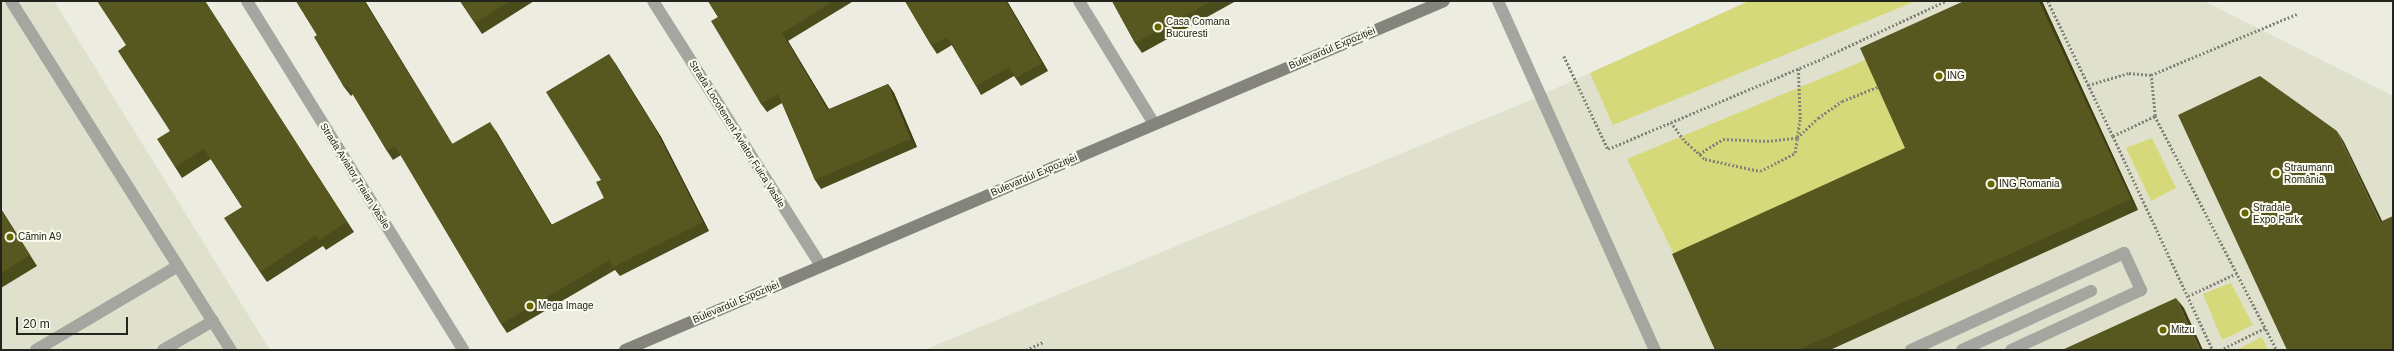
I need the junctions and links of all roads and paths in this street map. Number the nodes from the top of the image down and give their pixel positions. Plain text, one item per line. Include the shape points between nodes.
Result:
1 (11, 1) edge
2 (247, 1) edge
3 (653, 1) edge
4 (1079, 1) edge
5 (1444, 1) edge
6 (1498, 1) edge
7 (1946, 1) edge
8 (2048, 1) edge
9 (2297, 14) dead end
10 (1564, 56) dead end
11 (1798, 68) junction
12 (2151, 75) junction
13 (2088, 85) junction
14 (1880, 86) edge
15 (2155, 116) junction
16 (1671, 122) junction
17 (1154, 124) junction
18 (2113, 136) junction
19 (1797, 138) junction
20 (1699, 154) junction
21 (178, 266) junction
22 (821, 266) junction
23 (2237, 273) junction
24 (2091, 291) dead end
25 (2188, 296) junction
26 (213, 321) junction
27 (2265, 328) junction
28 (1043, 342) dead end
29 (36, 350) edge
30 (163, 350) edge
31 (231, 350) edge
32 (463, 350) edge
33 (625, 350) edge
34 (1026, 350) edge
35 (1655, 350) edge
36 (1911, 350) edge
37 (1962, 350) edge
38 (2011, 350) edge
39 (2213, 350) edge
40 (2220, 350) edge
41 (2277, 350) edge

1 - 21 street
2 - 32 street, Strada Aviator Traian Vasile
3 - 22 street, Strada Locotenent Aviator Fuica Vasile
4 - 17 street
5 - 17 street, Bulevardul Expoziției
6 - 35 street
7 - 11 path
8 - 13 path
9 - 12 path
10 - 16 path via 1608,149
11 - 16 path
11 - 19 path via 1800,119
12 - 13 path via 2129,73
12 - 15 path
13 - 18 path
14 - 19 path via 1842,101 1818,118
15 - 18 path
15 - 23 path
16 - 20 path
17 - 22 street, Bulevardul Expoziției
18 - 25 path
19 - 20 path via 1767,141 1723,139
19 - 20 path via 1795,153 1760,171 1705,159
21 - 26 street
21 - 29 street
22 - 33 street, Bulevardul Expoziției
23 - 25 path
23 - 27 path
24 - 37 street
25 - 39 path
26 - 30 street
26 - 31 street
27 - 40 path
27 - 41 path
28 - 34 path
36 - 38 street via 2124,254 2141,290

